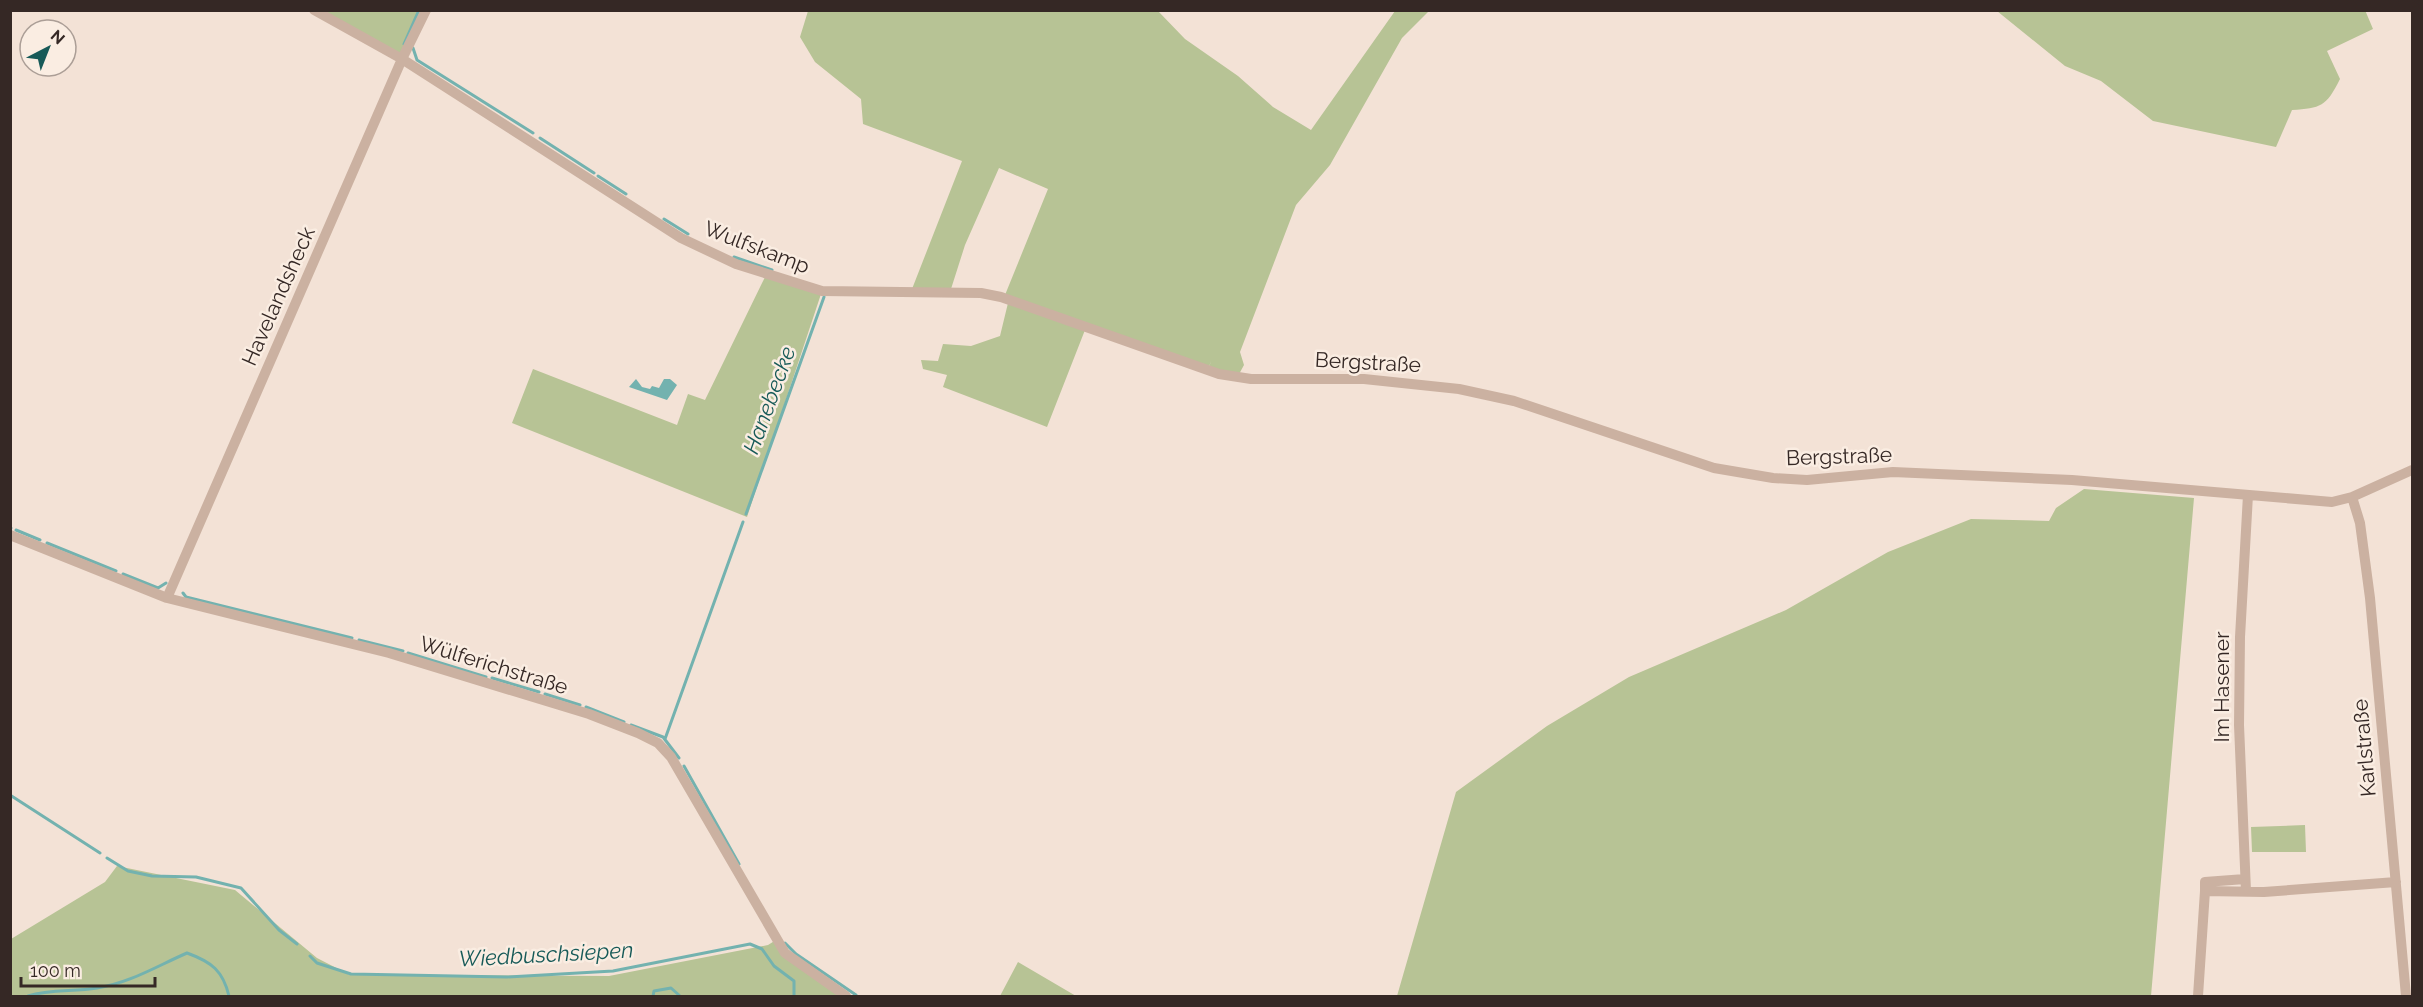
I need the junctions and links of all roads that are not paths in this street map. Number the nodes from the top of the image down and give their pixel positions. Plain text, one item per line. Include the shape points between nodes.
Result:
1 (314, 10) edge
2 (426, 10) edge
3 (402, 59) junction
4 (1203, 368) joint
5 (2412, 470) edge
6 (2248, 495) junction
7 (2352, 497) junction
8 (10, 535) edge
9 (166, 598) junction
10 (2245, 879) junction
11 (2396, 882) junction
12 (2205, 891) junction
13 (2246, 891) junction
14 (2407, 933) edge
15 (846, 996) edge
16 (2198, 996) edge
17 (2406, 996) edge

1 - 3 street, Wulfskamp
2 - 3 street, Havelandsheck
3 - 4 street, Wulfskamp via 681,238 736,264 822,291 981,293 1001,297
3 - 9 street, Havelandsheck
4 - 6 street, Bergstraße via 1251,380 1364,379 1459,389 1514,401 1714,468 1773,478 1807,480 1893,472 2072,480
5 - 7 street, Bergstraße
6 - 7 street, Bergstraße via 2322,502
6 - 10 street, Im Hasener via 2239,725
7 - 11 street, Karlstraße via 2360,523 2370,598
8 - 9 street, Wülferichstraße
9 - 15 street, Wülferichstraße via 389,653 589,714 658,744 671,757 785,953
10 - 12 street via 2205,882
10 - 13 street, Im Hasener
11 - 13 street
11 - 14 street, Karlstraße
12 - 13 street
12 - 16 street
14 - 17 street, Karlstraße

